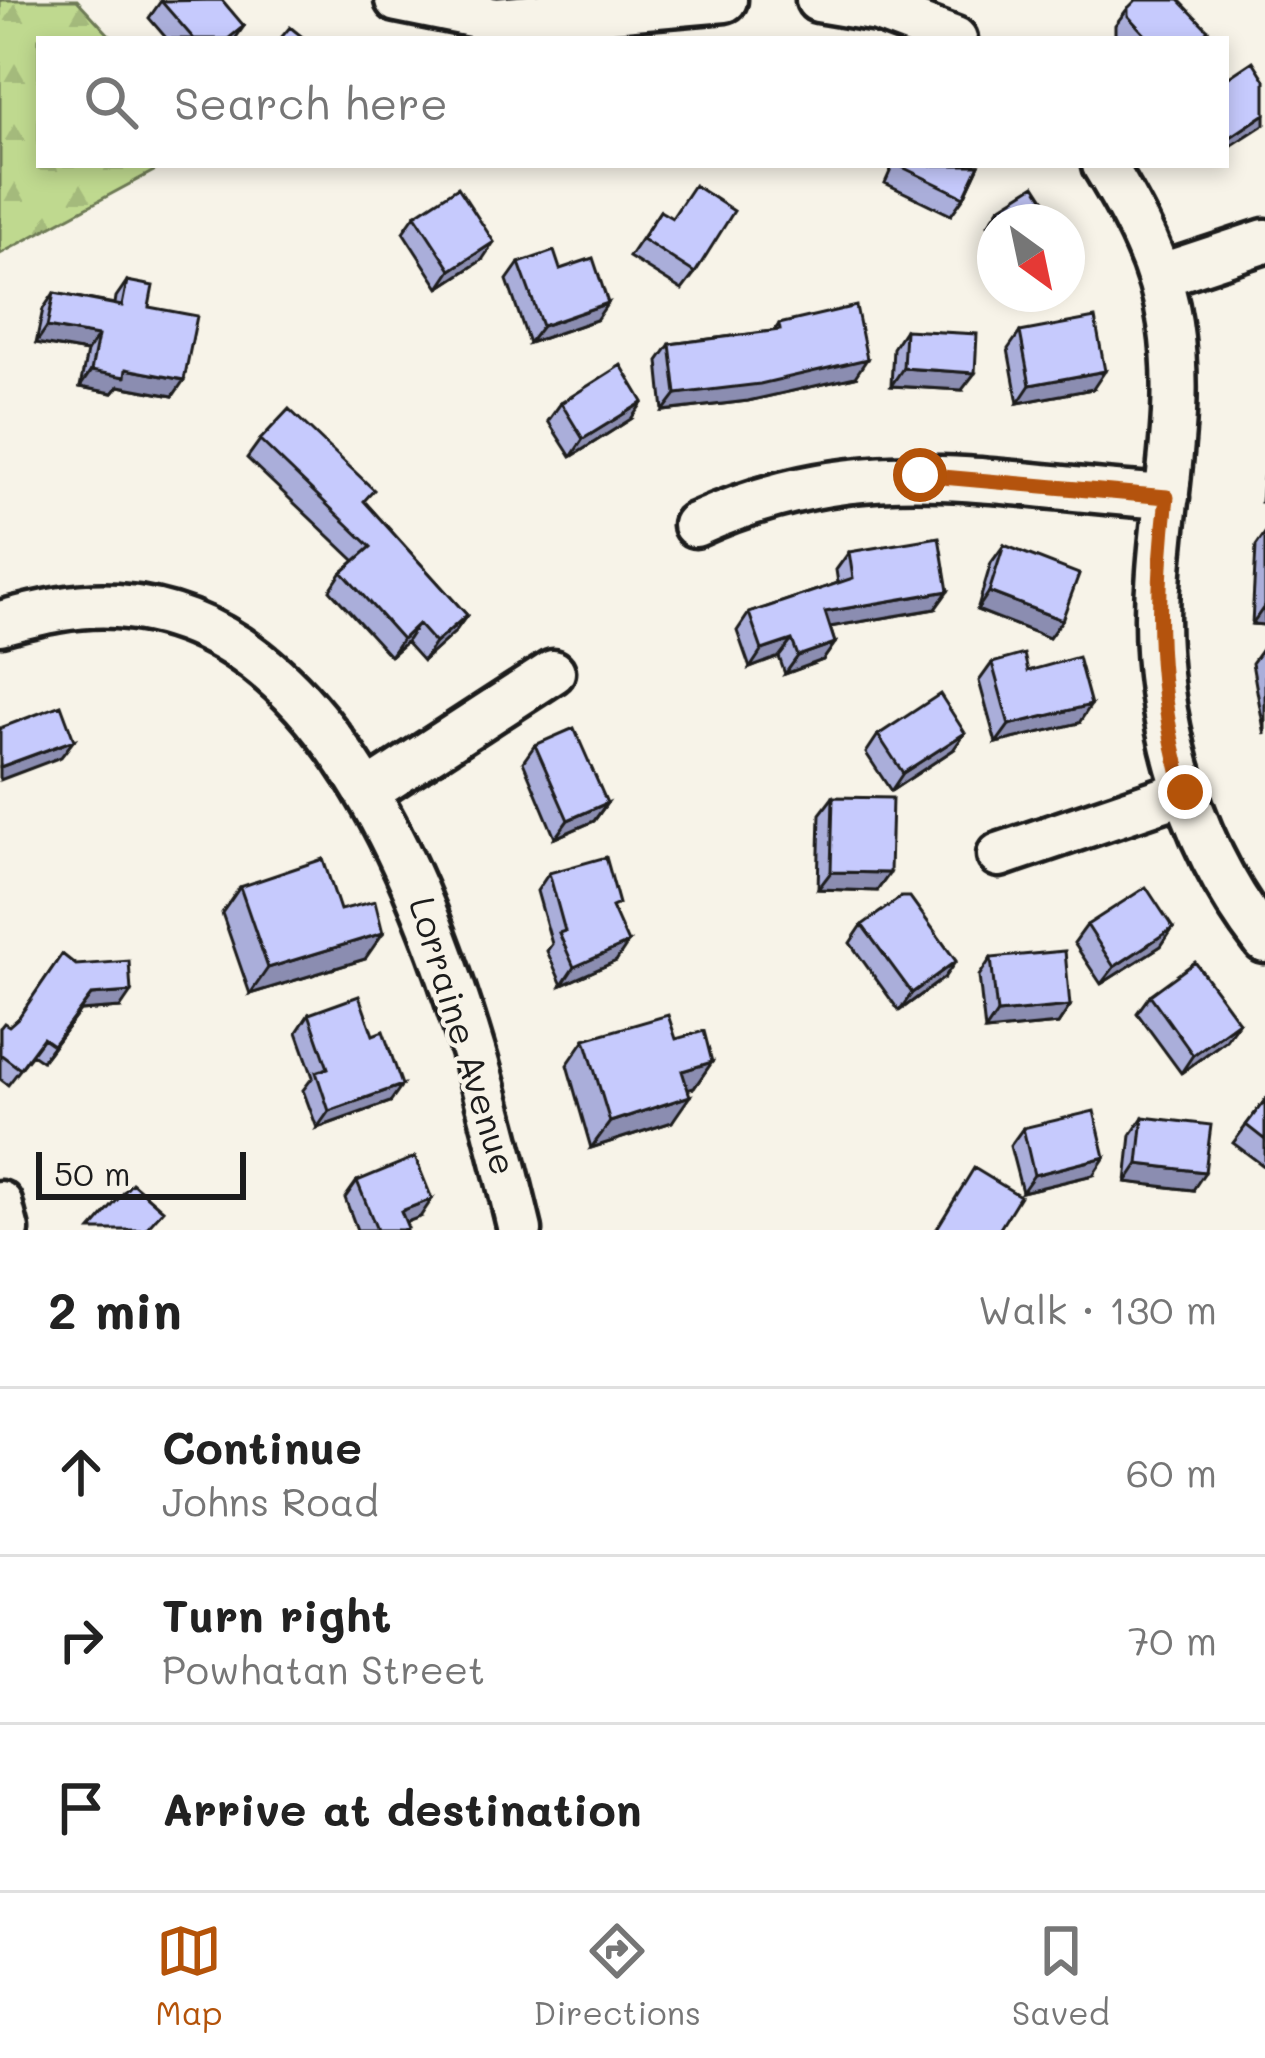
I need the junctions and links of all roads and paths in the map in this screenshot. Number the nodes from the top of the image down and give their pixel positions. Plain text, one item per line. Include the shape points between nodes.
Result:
1 (397, 0) edge
2 (725, 0) edge
3 (818, 0) edge
4 (542, 27) edge
5 (947, 36) edge
6 (1105, 168) edge
7 (1265, 241) edge
8 (1159, 276) junction
9 (1167, 497) junction
10 (695, 525) dead end
11 (0, 623) edge
12 (553, 672) dead end
13 (368, 792) junction
14 (1185, 792) junction
15 (1000, 855) dead end
16 (1265, 941) edge
17 (0, 1203) edge
18 (7, 1230) edge
19 (520, 1230) edge

1 - 4 street
2 - 4 street
3 - 5 street via 878,10
6 - 8 street
7 - 8 street
8 - 9 street via 1175,362
9 - 10 street via 870,475 755,498
9 - 14 street via 1158,647
11 - 13 street, Lorraine Avenue via 118,606 200,628 281,686
12 - 13 street
13 - 19 street, Lorraine Avenue via 431,917
14 - 15 street
14 - 16 street via 1216,864
17 - 18 street

